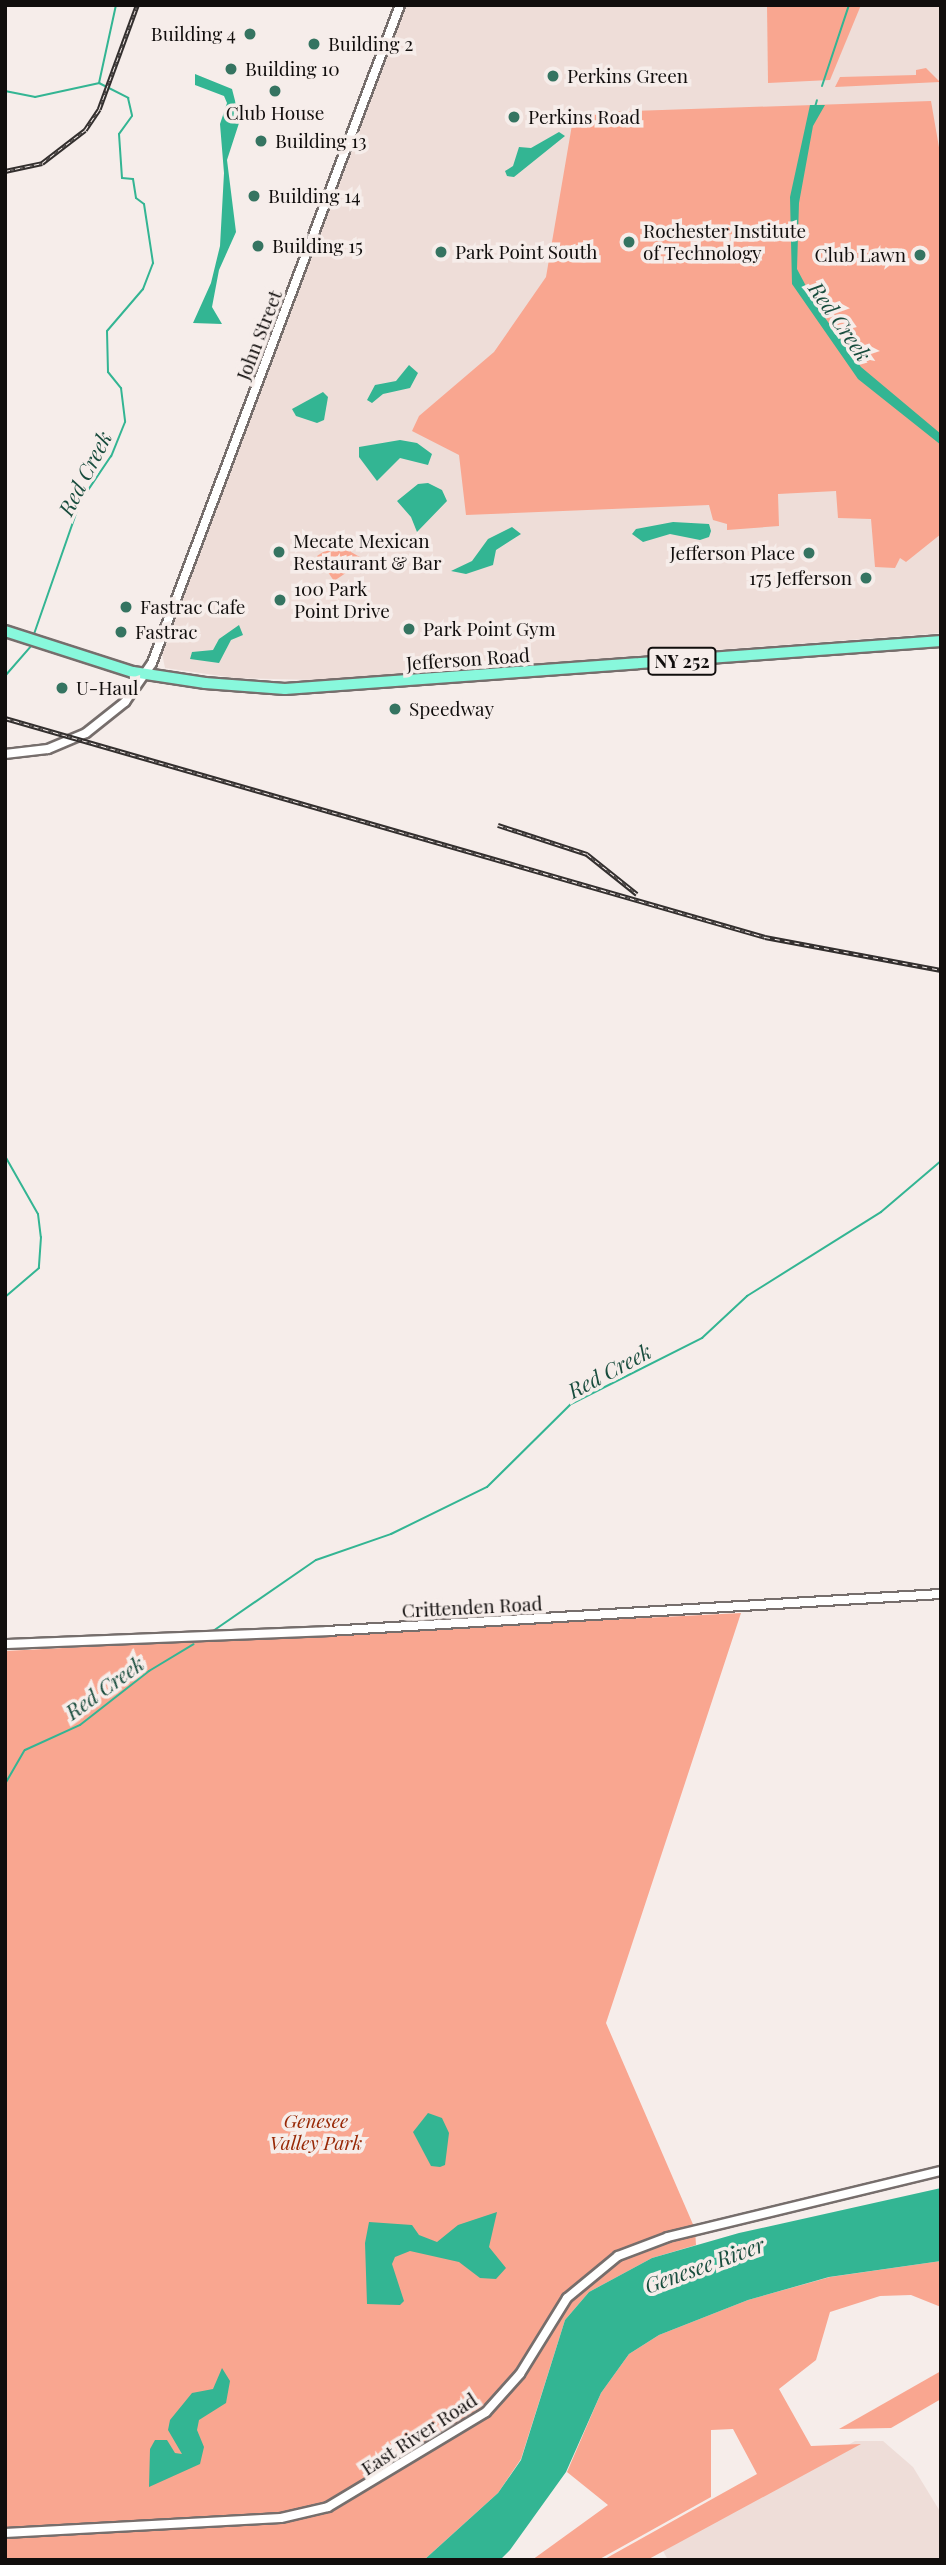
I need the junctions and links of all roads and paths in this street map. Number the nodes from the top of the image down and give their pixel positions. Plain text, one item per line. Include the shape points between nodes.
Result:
1 (400, 5) edge
2 (5, 631) edge
3 (941, 641) edge
4 (145, 674) junction
5 (5, 754) edge
6 (941, 1594) edge
7 (5, 1644) edge
8 (941, 2171) edge
9 (5, 2533) edge

1 - 4 street, John Street
2 - 4 main road, Jefferson Road / NY 252
3 - 4 main road, Jefferson Road / NY 252 via 303,688 239,687
4 - 5 street, John Street via 118,709 86,733 48,748
6 - 7 street, Crittenden Road via 344,1630
8 - 9 street, East River Road via 634,2249 596,2271 561,2305 520,2374 492,2406 459,2431 334,2505 281,2518

